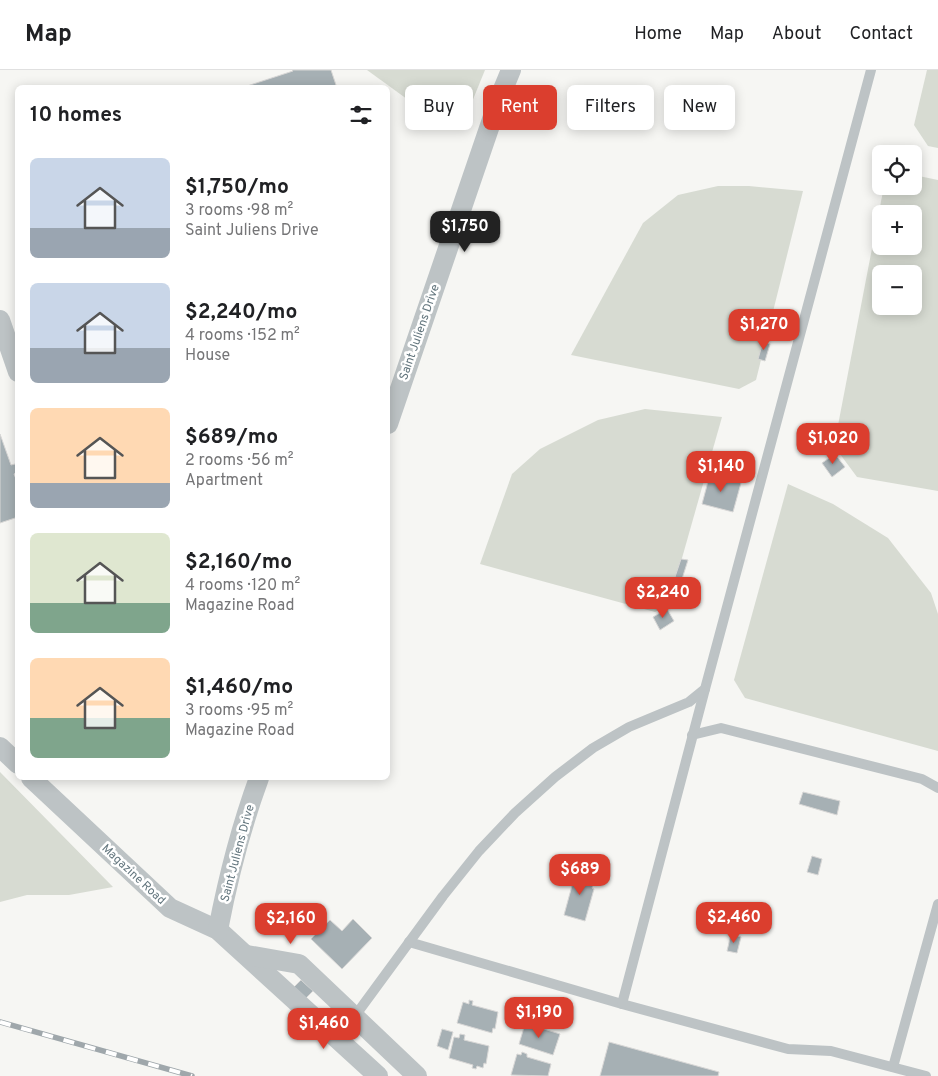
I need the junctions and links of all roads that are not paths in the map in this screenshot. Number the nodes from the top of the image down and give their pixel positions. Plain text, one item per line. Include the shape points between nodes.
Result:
1 (511, 70) edge
2 (871, 70) edge
3 (0, 320) edge
4 (15, 363) edge
5 (390, 418) edge
6 (705, 689) junction
7 (692, 735) junction
8 (0, 747) edge
9 (15, 761) edge
10 (33, 780) edge
11 (258, 780) edge
12 (938, 788) edge
13 (938, 904) edge
14 (218, 930) junction
15 (409, 942) junction
16 (247, 955) junction
17 (622, 1004) junction
18 (355, 1016) junction
19 (336, 1038) junction
20 (893, 1067) junction
21 (378, 1076) edge
22 (417, 1076) edge
23 (926, 1076) edge

1 - 5 street, Saint Juliens Drive
2 - 6 lane
3 - 4 street
6 - 7 lane
6 - 15 lane via 689,702 629,727 600,744 555,778 479,851
7 - 12 lane via 721,728 922,779
7 - 17 lane
8 - 9 street
10 - 14 street, Magazine Road via 170,908
11 - 14 street, Saint Juliens Drive via 229,874
13 - 20 lane
14 - 16 street, Magazine Road
15 - 17 lane
15 - 18 lane
16 - 18 street via 299,964
16 - 19 street, Magazine Road
17 - 20 lane via 788,1049 832,1051
18 - 19 lane
18 - 22 street
19 - 21 street, Magazine Road
20 - 23 lane

